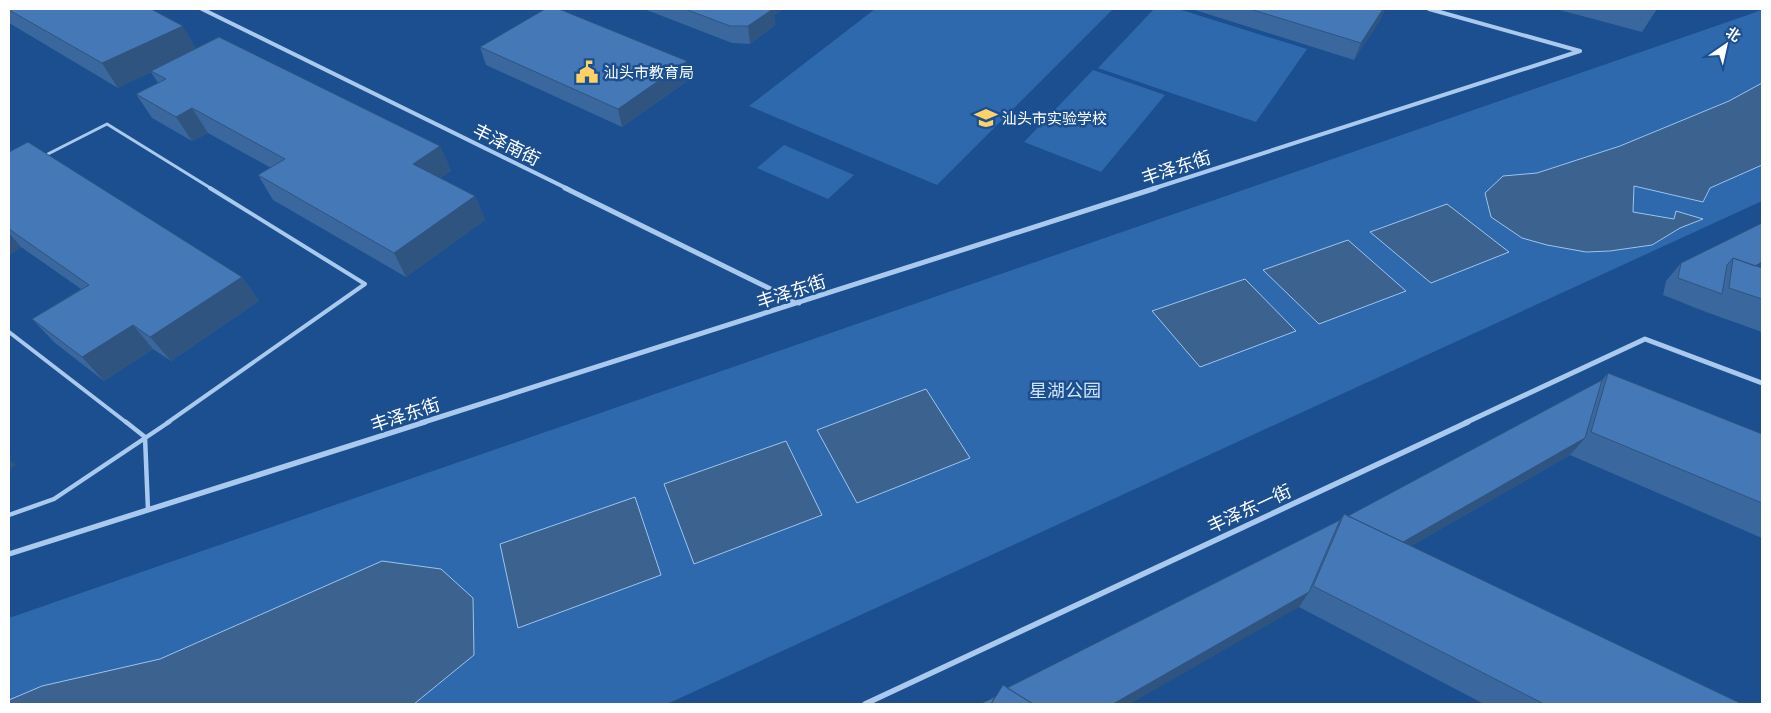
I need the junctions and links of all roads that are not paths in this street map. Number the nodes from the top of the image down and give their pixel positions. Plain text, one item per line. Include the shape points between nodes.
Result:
1 (202, 9) edge
2 (1430, 9) edge
3 (42, 157) edge
4 (799, 303) junction
5 (9, 332) edge
6 (1762, 383) edge
7 (145, 437) junction
8 (148, 510) junction
9 (9, 515) edge
10 (9, 554) edge
11 (865, 704) edge

1 - 4 street, 丰泽南街
2 - 4 street, 丰泽东街 via 1580,51
3 - 7 lane via 107,124 365,284
4 - 8 street, 丰泽东街
5 - 7 lane
6 - 11 street, 丰泽东一街 via 1645,339
7 - 8 lane
7 - 9 lane via 54,500
8 - 10 street, 丰泽东街

